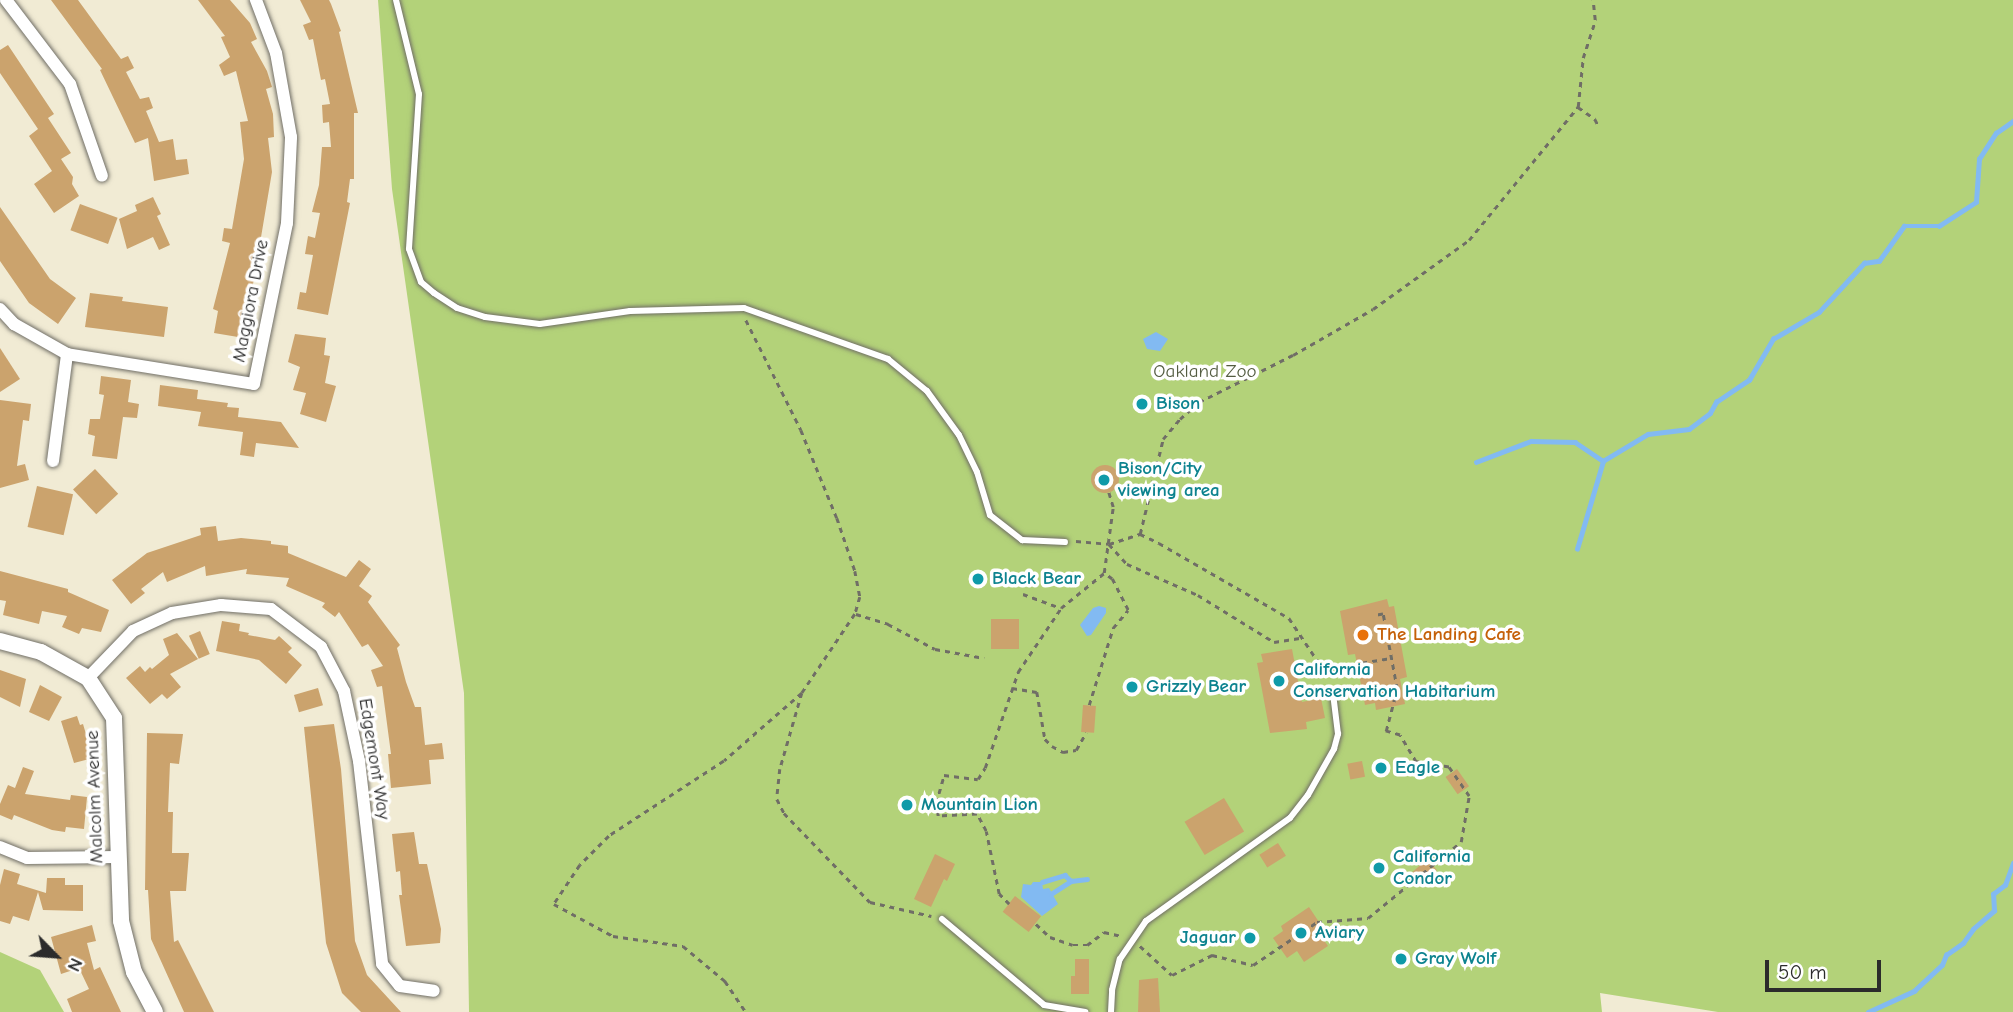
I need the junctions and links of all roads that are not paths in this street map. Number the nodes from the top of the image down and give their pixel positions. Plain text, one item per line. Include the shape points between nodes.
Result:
1 (6, 0) edge
2 (256, 0) edge
3 (396, 0) edge
4 (102, 176) dead end
5 (0, 309) edge
6 (67, 354) junction
7 (53, 461) dead end
8 (1065, 542) road end
9 (0, 641) edge
10 (88, 678) junction
11 (1333, 696) dead end
12 (0, 847) edge
13 (118, 856) junction
14 (942, 919) road end
15 (434, 991) dead end
16 (155, 1012) edge
17 (1085, 1012) edge
18 (1111, 1012) edge

1 - 4 street via 70,84
2 - 6 street, Maggiora Drive via 276,53 291,137 287,223 254,384
3 - 8 lane via 419,94 409,249 421,282 457,308 513,322 540,324 630,311 740,308 888,359 927,391 959,435 990,515 1022,540
5 - 6 street, Maggiora Drive via 14,324
6 - 7 street
9 - 10 street, Malcolm Avenue via 41,652
10 - 13 street, Malcolm Avenue via 114,718
10 - 15 street, Edgemont Way via 133,631 172,613 221,605 271,609 321,647 344,691 359,761 382,964 400,986
11 - 18 lane via 1338,734 1335,749 1308,795 1290,818 1146,921 1117,970
12 - 13 street via 27,858
13 - 16 street, Malcolm Avenue via 121,921 134,972
14 - 17 lane via 1044,1004

